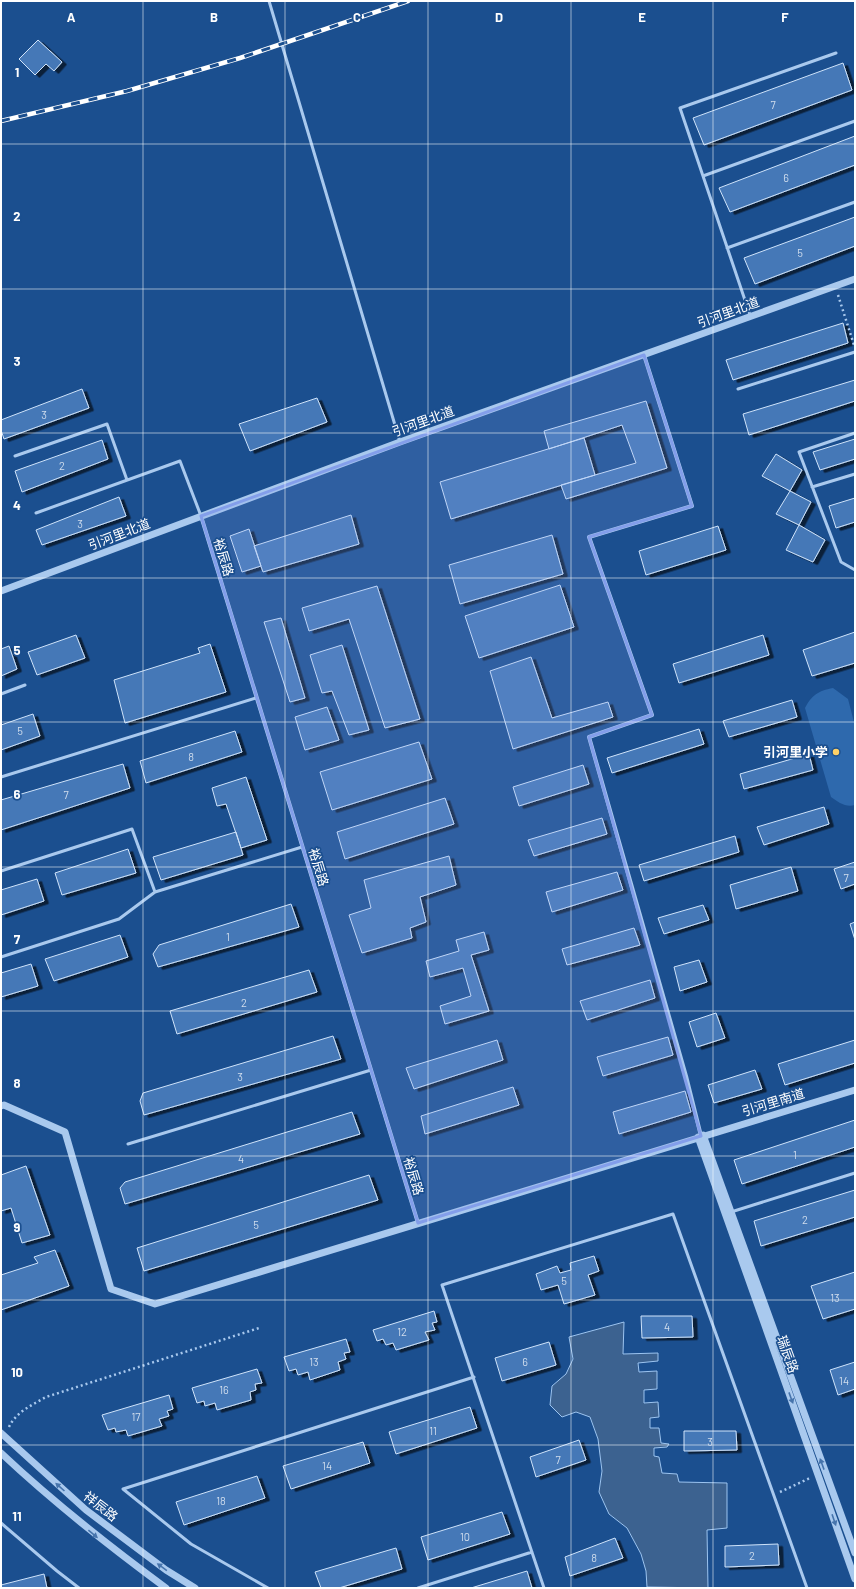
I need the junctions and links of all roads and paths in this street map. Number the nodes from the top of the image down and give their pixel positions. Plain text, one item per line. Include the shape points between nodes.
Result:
1 (269, 1) edge
2 (836, 54) dead end
3 (855, 121) edge
4 (703, 176) junction
5 (855, 202) edge
6 (727, 248) junction
7 (855, 278) edge
8 (836, 286) junction
9 (751, 317) junction
10 (855, 351) edge
11 (644, 355) junction
12 (738, 389) dead end
13 (855, 433) edge
14 (400, 442) junction
15 (15, 456) dead end
16 (855, 474) edge
17 (127, 480) junction
18 (812, 487) junction
19 (36, 513) dead end
20 (201, 516) junction
21 (855, 570) edge
22 (1, 591) edge
23 (26, 685) dead end
24 (1, 694) edge
25 (256, 698) junction
26 (1, 777) edge
27 (302, 847) junction
28 (1, 871) edge
29 (155, 892) junction
30 (1, 957) edge
31 (371, 1070) junction
32 (855, 1090) edge
33 (1, 1106) edge
34 (700, 1136) junction
35 (128, 1144) dead end
36 (855, 1173) edge
37 (728, 1213) junction
38 (418, 1223) junction
39 (259, 1328) dead end
40 (474, 1377) junction
41 (3, 1435) edge
42 (1, 1453) edge
43 (818, 1475) junction
44 (774, 1494) junction
45 (1, 1523) edge
46 (532, 1552) junction
47 (855, 1553) edge
48 (855, 1579) edge
49 (79, 1588) edge
50 (166, 1588) edge
51 (195, 1588) edge
52 (268, 1588) edge
53 (418, 1588) edge
54 (544, 1588) edge
55 (807, 1588) edge

1 - 14 lane
2 - 4 lane via 680,108
3 - 4 lane
4 - 6 lane
5 - 6 lane
6 - 9 lane
7 - 8 street, 引河里北道
8 - 9 street, 引河里北道
8 - 10 path
9 - 11 street, 引河里北道
10 - 12 lane
11 - 14 street, 引河里北道
11 - 34 street via 692,506 589,537 652,716 589,737 686,1076
13 - 18 lane via 799,452
14 - 20 street, 引河里北道
15 - 17 lane via 107,424
16 - 18 lane
17 - 19 lane
17 - 20 lane via 180,461
18 - 21 lane via 841,562
20 - 22 street, 引河里北道
20 - 25 street, 裕辰路
23 - 24 lane
25 - 26 lane
25 - 27 street, 裕辰路
27 - 29 lane
27 - 31 street, 裕辰路
28 - 29 lane via 132,829
29 - 30 lane via 119,919
31 - 35 lane
31 - 38 street, 裕辰路
32 - 34 street, 引河里南道
33 - 38 street, 引河里南道 via 4,1105 65,1132 110,1289 154,1304
34 - 37 street, 瑞辰路
34 - 38 street, 引河里南道
36 - 37 lane
37 -> 43 street, 瑞辰路
47 -> 37 street, 瑞辰路
39 - 41 path via 46,1397 23,1410 13,1419
40 - 44 lane via 442,1285 673,1214
40 - 46 lane
40 - 52 lane via 124,1489 191,1544
51 -> 41 street, 祥辰路 via 166,1570 86,1510
42 -> 50 street, 祥辰路 via 97,1538
43 - 44 path
43 -> 48 street, 瑞辰路
44 - 55 lane
45 - 49 lane
46 - 53 lane
46 - 54 lane

